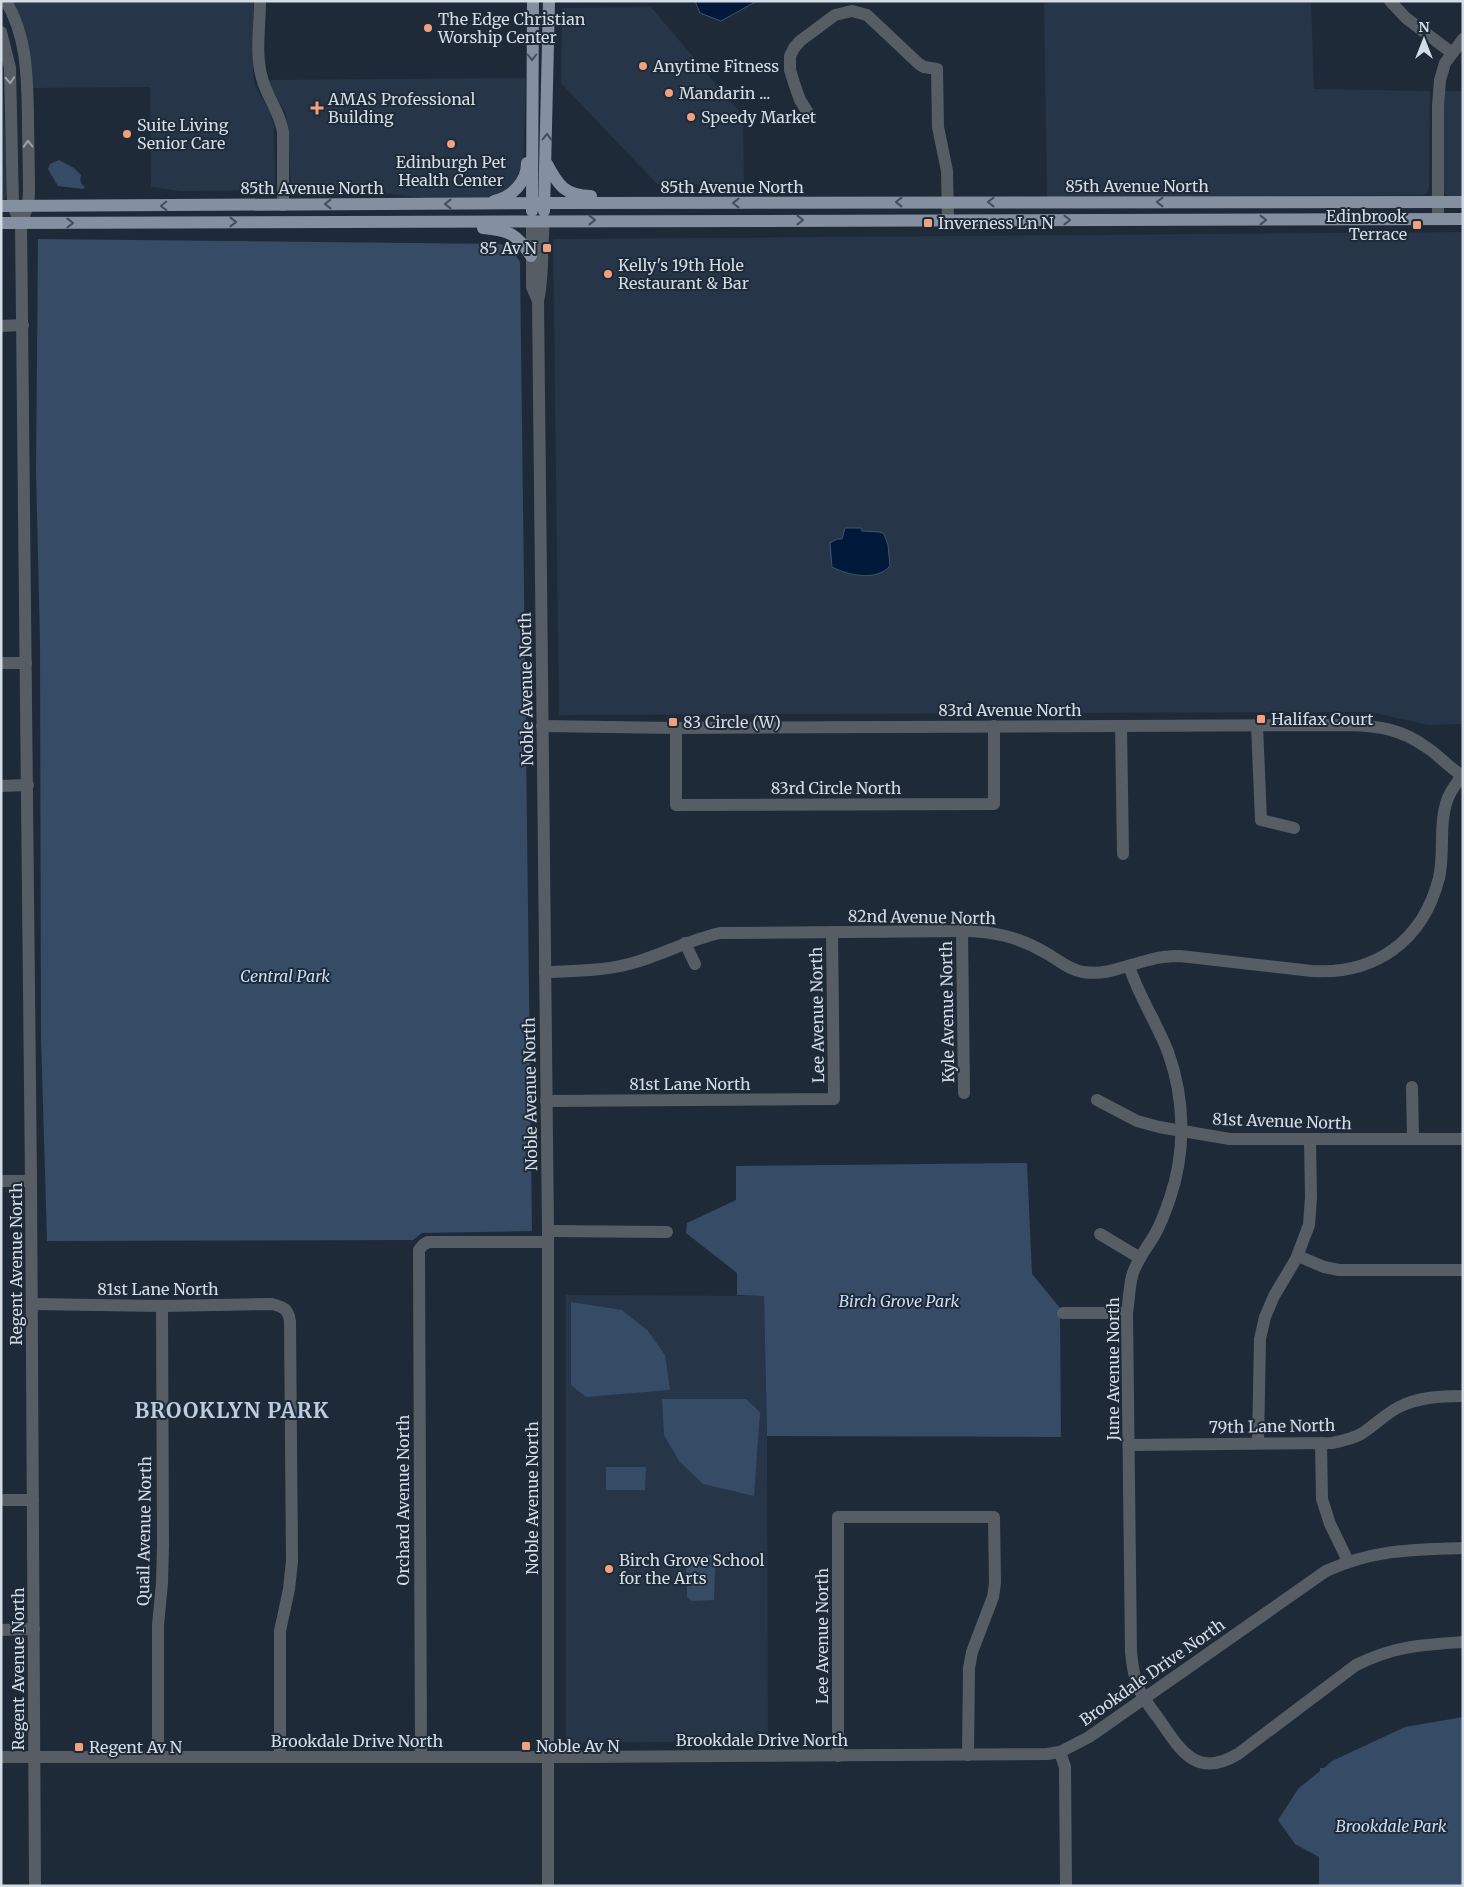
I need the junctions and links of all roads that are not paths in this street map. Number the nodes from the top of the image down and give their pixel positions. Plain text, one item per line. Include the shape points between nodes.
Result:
1 (6, 1) edge
2 (260, 1) edge
3 (533, 1) edge
4 (549, 1) edge
5 (1390, 1) edge
6 (1, 32) edge
7 (1463, 39) edge
8 (1452, 53) junction
9 (810, 116) dead end
10 (532, 118) junction
11 (546, 163) junction
12 (948, 202) junction
13 (1438, 202) junction
14 (1463, 202) edge
15 (538, 203) junction
16 (690, 203) junction
17 (479, 204) junction
18 (283, 205) junction
19 (7, 206) edge
20 (28, 206) junction
21 (1438, 219) junction
22 (1463, 219) edge
23 (948, 220) junction
24 (538, 221) junction
25 (380, 222) junction
26 (1, 223) edge
27 (21, 223) junction
28 (531, 256) junction
29 (538, 301) junction
30 (23, 325) junction
31 (1, 326) edge
32 (1, 663) edge
33 (26, 663) junction
34 (1257, 725) junction
35 (542, 726) junction
36 (994, 726) junction
37 (1122, 726) junction
38 (676, 728) junction
39 (1462, 776) edge
40 (1, 786) edge
41 (28, 786) junction
42 (1294, 828) dead end
43 (1123, 854) dead end
44 (962, 931) junction
45 (832, 932) junction
46 (685, 943) junction
47 (695, 964) dead end
48 (1129, 966) junction
49 (545, 972) junction
50 (1412, 1087) dead end
51 (964, 1093) dead end
52 (834, 1099) joint
53 (1097, 1100) dead end
54 (546, 1101) junction
55 (1182, 1131) junction
56 (1413, 1139) junction
57 (1463, 1139) edge
58 (1310, 1140) junction
59 (31, 1181) junction
60 (1, 1182) edge
61 (667, 1232) dead end
62 (1100, 1234) dead end
63 (548, 1237) junction
64 (1298, 1256) junction
65 (1140, 1258) junction
66 (1463, 1270) edge
67 (32, 1304) junction
68 (162, 1306) junction
69 (1063, 1313) dead end
70 (1128, 1313) junction
71 (1463, 1396) edge
72 (1258, 1443) junction
73 (1321, 1443) junction
74 (1129, 1444) junction
75 (1, 1500) edge
76 (33, 1500) junction
77 (1463, 1548) edge
78 (1348, 1561) junction
79 (34, 1629) junction
80 (1, 1630) edge
81 (1463, 1642) edge
82 (1144, 1700) junction
83 (1060, 1752) junction
84 (968, 1755) junction
85 (838, 1756) junction
86 (1, 1757) edge
87 (35, 1757) junction
88 (158, 1757) junction
89 (280, 1757) junction
90 (421, 1757) junction
91 (549, 1757) junction
92 (34, 1886) edge
93 (548, 1886) edge
94 (1066, 1886) edge

20 -> 1 street, Regent Avenue North via 27,68 20,34
2 - 18 street via 260,69 283,132
3 -> 10 main road
11 -> 4 main road
5 - 8 street via 1406,18
6 -> 19 street, Regent Avenue North via 10,68
7 - 8 street
8 - 13 street via 1440,80
9 - 12 street via 800,100 790,70 790,56 794,48 835,15 852,11 867,15 919,64 937,69 939,134 947,171
10 - 15 main road
10 - 17 main road via 528,130 527,167 522,182 506,197
11 - 15 main road
11 - 16 main road via 558,183 577,196 668,196
13 -> 12 main road, 85th Avenue North
12 -> 16 main road, 85th Avenue North
12 - 23 street
13 - 14 main road, 85th Avenue North
13 - 21 street
15 - 16 main road, 85th Avenue North
15 - 17 main road, 85th Avenue North
15 - 24 main road
17 -> 18 main road, 85th Avenue North
18 -> 20 main road, 85th Avenue North
19 - 20 main road, 85th Avenue North
19 - 27 street, Regent Avenue North
20 - 27 street, Regent Avenue North
21 - 22 main road, 85th Avenue North
23 -> 21 main road, 85th Avenue North
24 -> 23 main road, 85th Avenue North
24 - 25 main road, 85th Avenue North
24 - 28 street, Noble Avenue North
24 - 29 street, Noble Avenue North via 542,243 542,286
27 -> 25 main road, 85th Avenue North
25 - 28 main road via 393,228 502,230 517,237
26 - 27 main road, 85th Avenue North
27 - 30 street, Regent Avenue North
28 - 29 street, Noble Avenue North via 532,287
29 - 35 street, Noble Avenue North
30 - 31 street
30 - 33 street, Regent Avenue North
32 - 33 street
33 - 41 street, Regent Avenue North
34 - 37 street, 83rd Avenue North
34 - 39 street, 83rd Avenue North via 1381,726 1427,747
34 - 42 street via 1262,820
35 - 38 street, 83rd Avenue North
35 - 49 street, Noble Avenue North
36 - 37 street, 83rd Avenue North
36 - 38 street, 83rd Avenue North
36 - 38 street, 83rd Circle North via 994,804 676,805
37 - 43 street
39 - 48 street, 82nd Avenue North via 1445,809 1439,878 1425,914 1401,944 1385,956 1350,970 1301,976 1180,956
40 - 41 street
41 - 59 street, Regent Avenue North
44 - 45 street, 82nd Avenue North
44 - 48 street, 82nd Avenue North via 1012,936 1080,972 1101,973
44 - 51 street, Kyle Avenue North
45 - 46 street, 82nd Avenue North via 720,933
45 - 52 street, Lee Avenue North
46 - 47 street
46 - 49 street, 82nd Avenue North via 630,964 604,969
48 - 55 street, June Avenue North via 1168,1052 1176,1079
49 - 54 street, Noble Avenue North
50 - 56 street
52 - 54 street, 81st Lane North
53 - 55 street, 81st Avenue North via 1137,1121
54 - 63 street, Noble Avenue North
55 - 58 street, 81st Avenue North via 1230,1139
55 - 65 street, June Avenue North via 1174,1186 1158,1228
56 - 57 street, 81st Avenue North
56 - 58 street, 81st Avenue North
58 - 64 street via 1310,1212 1305,1240
59 - 60 street
59 - 67 street, Regent Avenue North
61 - 63 street
62 - 65 street
63 - 90 street, Orchard Avenue North via 435,1242 423,1245 419,1250
63 - 91 street, Noble Avenue North
64 - 66 street via 1339,1270
64 - 72 street via 1274,1296 1260,1339
65 - 70 street, June Avenue North via 1132,1274
67 - 68 street, 81st Lane North
67 - 76 street, Regent Avenue North
68 - 88 street, Quail Avenue North via 163,1546 158,1625
68 - 89 street, 81st Lane North via 272,1304 289,1313 292,1561 280,1631
69 - 70 street
70 - 74 street, June Avenue North
71 - 73 street, 79th Lane North via 1412,1401 1398,1407 1360,1435
72 - 73 street, 79th Lane North
72 - 74 street, 79th Lane North
73 - 78 street via 1322,1499
74 - 82 street, June Avenue North via 1132,1670
75 - 76 street
76 - 79 street, Regent Avenue North
77 - 78 street, Brookdale Drive North via 1392,1552
78 - 82 street, Brookdale Drive North via 1307,1583
79 - 80 street
79 - 87 street, Regent Avenue North
81 - 82 street, June Avenue North via 1398,1648 1376,1655 1356,1665 1238,1754 1217,1764 1199,1761 1183,1753
82 - 83 street, Brookdale Drive North via 1089,1737
83 - 84 street, Brookdale Drive North
83 - 94 street via 1065,1767
84 - 85 street, Brookdale Drive North
84 - 85 street, Lee Avenue North via 969,1668 993,1598 994,1516 838,1517
85 - 91 street, Brookdale Drive North
86 - 87 street, Brookdale Drive North
87 - 88 street, Brookdale Drive North
87 - 92 street, Regent Avenue North
88 - 89 street, Brookdale Drive North
89 - 90 street, Brookdale Drive North
90 - 91 street, Brookdale Drive North
91 - 93 street, Noble Avenue North

